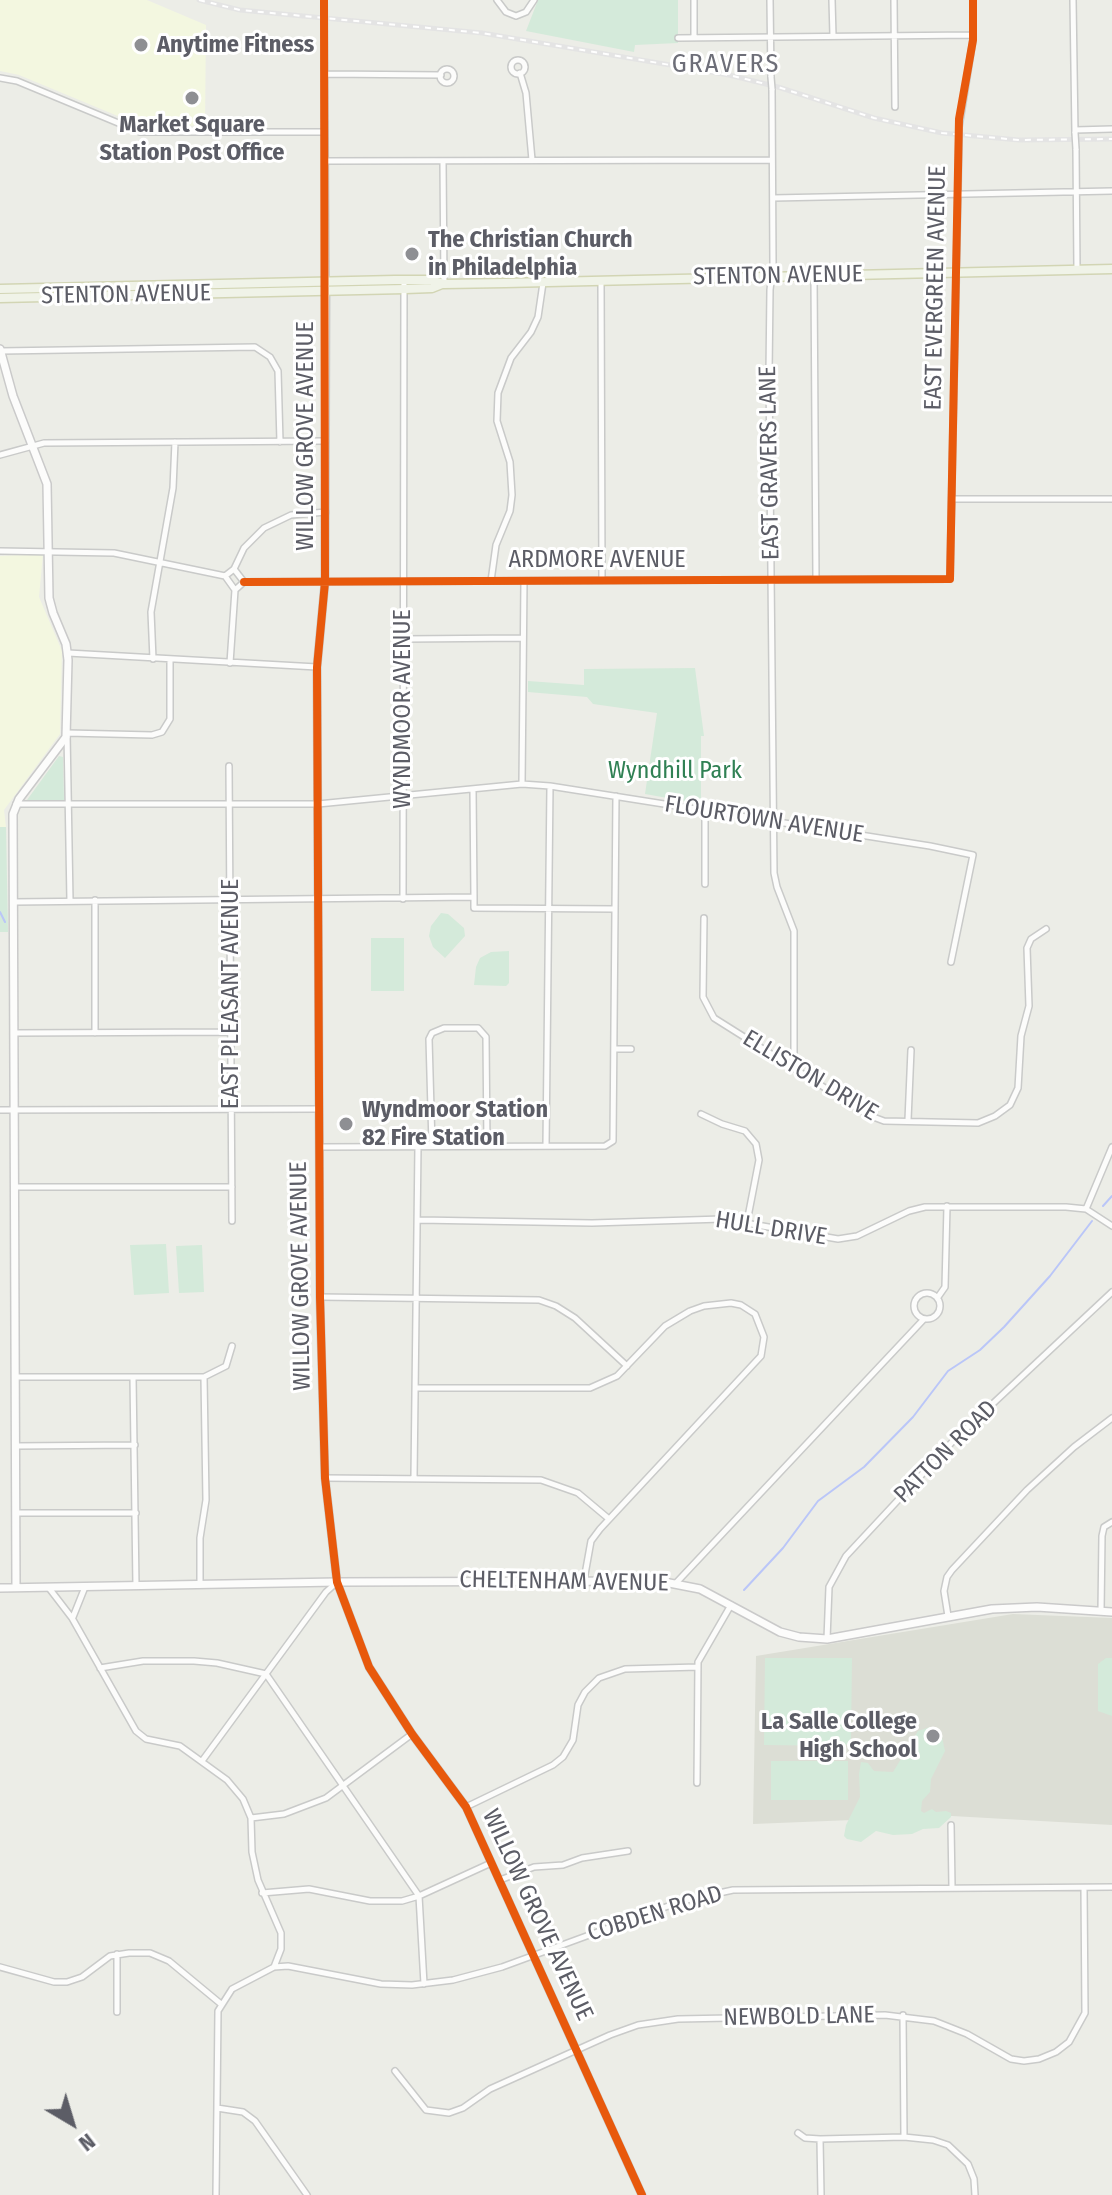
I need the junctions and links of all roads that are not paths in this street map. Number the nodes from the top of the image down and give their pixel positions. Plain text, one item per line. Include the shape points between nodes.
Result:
1 (324, 0) edge
2 (497, 0) edge
3 (534, 0) edge
4 (694, 0) edge
5 (770, 0) edge
6 (832, 0) edge
7 (894, 0) edge
8 (973, 0) edge
9 (1073, 0) edge
10 (894, 35) junction
11 (973, 35) junction
12 (833, 36) junction
13 (771, 37) junction
14 (678, 38) dead end
15 (694, 38) junction
16 (520, 73) dead end
17 (325, 74) junction
18 (441, 75) dead end
19 (0, 78) edge
20 (895, 107) dead end
21 (1112, 129) edge
22 (1075, 131) junction
23 (325, 132) junction
24 (532, 160) junction
25 (772, 160) junction
26 (325, 161) junction
27 (443, 161) junction
28 (1076, 191) junction
29 (1112, 191) edge
30 (958, 194) junction
31 (773, 198) junction
32 (1112, 269) edge
33 (1077, 270) junction
34 (957, 273) junction
35 (814, 276) junction
36 (772, 277) junction
37 (601, 280) junction
38 (544, 282) junction
39 (444, 284) junction
40 (404, 285) junction
41 (326, 286) junction
42 (0, 289) edge
43 (0, 298) edge
44 (0, 351) edge
45 (326, 441) junction
46 (175, 442) junction
47 (280, 442) junction
48 (32, 445) junction
49 (0, 455) edge
50 (953, 499) junction
51 (1112, 499) edge
52 (326, 512) junction
53 (0, 551) edge
54 (48, 551) junction
55 (161, 562) junction
56 (234, 569) junction
57 (225, 576) junction
58 (816, 579) junction
59 (950, 579) joint
60 (602, 580) junction
61 (772, 580) junction
62 (491, 581) junction
63 (524, 581) junction
64 (244, 582) junction
65 (325, 582) junction
66 (403, 582) junction
67 (235, 590) junction
68 (523, 638) junction
69 (405, 639) junction
70 (68, 653) junction
71 (153, 659) junction
72 (170, 660) junction
73 (230, 663) junction
74 (317, 667) junction
75 (67, 733) junction
76 (229, 766) dead end
77 (522, 784) junction
78 (550, 786) junction
79 (473, 789) junction
80 (402, 795) junction
81 (616, 796) junction
82 (68, 803) junction
83 (16, 804) junction
84 (318, 804) junction
85 (229, 805) junction
86 (705, 811) junction
87 (773, 822) junction
88 (705, 884) dead end
89 (474, 897) junction
90 (317, 899) junction
91 (403, 899) junction
92 (95, 900) junction
93 (231, 900) junction
94 (70, 901) junction
95 (13, 902) junction
96 (547, 908) junction
97 (615, 909) junction
98 (704, 918) dead end
99 (1046, 929) dead end
100 (951, 962) dead end
101 (231, 1032) junction
102 (14, 1033) junction
103 (95, 1033) junction
104 (615, 1049) junction
105 (631, 1049) dead end
106 (911, 1050) dead end
107 (790, 1066) junction
108 (233, 1109) junction
109 (319, 1109) junction
110 (0, 1110) edge
111 (14, 1110) junction
112 (701, 1114) dead end
113 (908, 1120) junction
114 (432, 1145) junction
115 (418, 1146) junction
116 (487, 1146) junction
117 (546, 1146) junction
118 (319, 1147) junction
119 (1112, 1147) edge
120 (14, 1187) junction
121 (232, 1187) junction
122 (947, 1206) junction
123 (1086, 1209) junction
124 (419, 1220) junction
125 (232, 1221) dead end
126 (747, 1222) junction
127 (1112, 1226) edge
128 (1112, 1292) edge
129 (320, 1297) junction
130 (417, 1297) junction
131 (938, 1297) junction
132 (924, 1319) junction
133 (232, 1346) dead end
134 (627, 1366) junction
135 (15, 1377) junction
136 (133, 1377) junction
137 (204, 1377) junction
138 (416, 1388) junction
139 (1112, 1418) edge
140 (135, 1445) junction
141 (16, 1446) junction
142 (414, 1477) junction
143 (325, 1478) junction
144 (16, 1513) junction
145 (136, 1513) junction
146 (609, 1519) junction
147 (1112, 1522) edge
148 (584, 1580) junction
149 (337, 1582) junction
150 (676, 1583) junction
151 (200, 1585) junction
152 (136, 1586) junction
153 (16, 1587) junction
154 (48, 1587) junction
155 (85, 1587) junction
156 (0, 1588) edge
157 (731, 1605) junction
158 (1101, 1611) junction
159 (1112, 1612) edge
160 (948, 1616) junction
161 (72, 1618) junction
162 (827, 1639) junction
163 (698, 1667) junction
164 (100, 1668) junction
165 (266, 1674) junction
166 (412, 1734) junction
167 (202, 1761) junction
168 (697, 1783) dead end
169 (345, 1786) junction
170 (466, 1807) junction
171 (251, 1818) junction
172 (951, 1825) dead end
173 (628, 1851) dead end
174 (492, 1863) junction
175 (500, 1880) junction
176 (952, 1887) junction
177 (1112, 1887) edge
178 (1084, 1888) junction
179 (262, 1893) junction
180 (419, 1896) junction
181 (117, 1954) junction
182 (534, 1954) junction
183 (0, 1967) edge
184 (274, 1967) junction
185 (424, 1984) junction
186 (221, 2004) junction
187 (117, 2012) dead end
188 (903, 2015) junction
189 (577, 2050) junction
190 (395, 2071) dead end
191 (217, 2108) junction
192 (798, 2133) dead end
193 (904, 2137) junction
194 (820, 2139) junction
195 (216, 2195) edge
196 (307, 2195) edge
197 (642, 2195) edge
198 (821, 2195) edge
199 (975, 2195) edge

1 - 17 street
2 - 3 street via 516,16
4 - 15 street
5 - 13 street, EAST GRAVERS LANE
6 - 12 street
7 - 10 street
8 - 11 street, EAST EVERGREEN AVENUE
9 - 22 street
10 - 11 street
10 - 12 street
10 - 20 street
11 - 30 street, EAST EVERGREEN AVENUE, bridge via 959,127
12 - 13 street
13 - 15 street
13 - 25 street, EAST GRAVERS LANE, bridge
14 - 15 street
16 - 24 street
17 - 18 street
17 - 23 street
19 - 23 street via 140,132
21 - 22 street
22 - 28 street, bridge
23 - 26 street
24 - 25 street
24 - 27 street
25 - 31 street, EAST GRAVERS LANE
26 - 27 street
26 - 41 street
27 - 39 street
28 - 29 street
28 - 30 street
28 - 33 street
30 - 31 street
30 - 34 street, EAST EVERGREEN AVENUE
31 - 36 street, EAST GRAVERS LANE
32 - 33 main road, STENTON AVENUE
33 - 34 main road, STENTON AVENUE
34 - 35 main road, STENTON AVENUE
34 - 50 street, EAST EVERGREEN AVENUE
35 - 36 main road, STENTON AVENUE
35 - 58 street
36 - 37 main road, STENTON AVENUE
36 - 61 street, EAST GRAVERS LANE
37 - 38 main road, STENTON AVENUE
37 - 60 street
38 - 39 main road, STENTON AVENUE
38 - 62 street via 538,317 511,358 498,393 497,421 510,462 512,495
39 - 40 main road, STENTON AVENUE
40 - 41 main road, STENTON AVENUE
40 - 66 street, WYNDMOOR AVENUE
41 - 42 main road, STENTON AVENUE
41 - 43 main road, STENTON AVENUE
41 - 45 street, WILLOW GROVE AVENUE
44 - 47 street via 255,347 278,371
44 - 48 main road
45 - 47 street
45 - 52 street, WILLOW GROVE AVENUE
46 - 47 street
46 - 48 street
46 - 55 street
48 - 49 street
48 - 54 main road via 47,487
50 - 51 street
50 - 59 street, EAST EVERGREEN AVENUE
52 - 56 street via 296,514 272,523 252,538
52 - 65 street, WILLOW GROVE AVENUE
53 - 54 street
54 - 55 street via 114,553
54 - 70 main road via 50,603
55 - 57 street
55 - 71 street via 151,612
56 - 57 street
56 - 64 street
57 - 67 street
58 - 59 street, ARDMORE AVENUE
58 - 61 street, ARDMORE AVENUE
60 - 61 street, ARDMORE AVENUE
60 - 63 street, ARDMORE AVENUE
61 - 87 street, EAST GRAVERS LANE
62 - 63 street, ARDMORE AVENUE
62 - 66 street, ARDMORE AVENUE
63 - 68 street
64 - 65 street, ARDMORE AVENUE
64 - 67 street
65 - 66 street, ARDMORE AVENUE
65 - 74 street, WILLOW GROVE AVENUE
66 - 69 street, WYNDMOOR AVENUE
67 - 73 street
68 - 69 street
68 - 77 street
69 - 80 street, WYNDMOOR AVENUE
70 - 71 street
70 - 75 main road
71 - 72 street
72 - 73 street
72 - 75 street via 170,719 162,732
73 - 74 street
74 - 84 street, WILLOW GROVE AVENUE
75 - 82 street
75 - 83 main road
76 - 85 street, EAST PLEASANT AVENUE
77 - 78 street, FLOURTOWN AVENUE
77 - 79 street, FLOURTOWN AVENUE
78 - 81 street, FLOURTOWN AVENUE
78 - 96 street
79 - 80 street, FLOURTOWN AVENUE
79 - 89 street
80 - 84 street, FLOURTOWN AVENUE
80 - 91 street, WYNDMOOR AVENUE
81 - 86 street, FLOURTOWN AVENUE
81 - 97 street
82 - 83 street, FLOURTOWN AVENUE
82 - 85 street, FLOURTOWN AVENUE
82 - 94 street
83 - 95 main road
84 - 85 street, FLOURTOWN AVENUE
84 - 90 street, WILLOW GROVE AVENUE
85 - 93 street, EAST PLEASANT AVENUE
86 - 87 street, FLOURTOWN AVENUE
86 - 88 street
87 - 100 street, FLOURTOWN AVENUE via 973,855
87 - 107 street, EAST GRAVERS LANE via 775,881 794,931
89 - 91 street
89 - 96 street via 474,908
90 - 91 street
90 - 93 street
90 - 109 street, WILLOW GROVE AVENUE
92 - 93 street
92 - 94 street
92 - 103 street
93 - 101 street, EAST PLEASANT AVENUE
94 - 95 street
95 - 102 main road
96 - 97 street
96 - 117 street
97 - 104 street
98 - 107 street, ELLISTON DRIVE via 707,1009
99 - 113 street, ELLISTON DRIVE via 1031,939 1027,952 1029,1006 1013,1101 978,1123
101 - 103 street
101 - 108 street, EAST PLEASANT AVENUE
102 - 103 street
102 - 111 main road
104 - 105 street
104 - 117 street via 613,1141 605,1146
106 - 113 street
107 - 113 street, ELLISTON DRIVE via 868,1115
108 - 109 street
108 - 111 street
108 - 121 street, EAST PLEASANT AVENUE
109 - 118 street, WILLOW GROVE AVENUE
110 - 111 street
111 - 120 main road
112 - 126 street via 745,1131 756,1144 759,1160
114 - 115 street
114 - 116 street
114 - 116 street via 430,1036 440,1028 478,1028 486,1037
115 - 118 street
115 - 124 street
116 - 117 street
118 - 129 street, WILLOW GROVE AVENUE
119 - 123 street
120 - 121 street
120 - 135 main road
121 - 125 street, EAST PLEASANT AVENUE
122 - 123 street, HULL DRIVE
122 - 126 street, HULL DRIVE via 909,1211 845,1239
122 - 131 street via 945,1287
123 - 127 street
124 - 126 street, HULL DRIVE
124 - 130 street
128 - 162 street, PATTON ROAD via 954,1440 846,1556 829,1587
129 - 130 street
129 - 143 street, WILLOW GROVE AVENUE
130 - 134 street via 548,1302 575,1318
130 - 138 street
131 - 132 street via 938,1314
131 - 132 street via 927,1292 915,1299 915,1310
132 - 150 street
133 - 137 street via 226,1366
134 - 138 street via 613,1380 590,1388
134 - 146 street via 665,1326 704,1306 731,1303 751,1311 761,1324 765,1342 755,1364
135 - 136 street
135 - 141 main road
136 - 137 street
136 - 140 street
137 - 151 street via 206,1500
138 - 142 street
139 - 160 street via 1035,1481 952,1570 944,1591
140 - 141 street
140 - 145 street
141 - 144 main road
142 - 143 street
142 - 146 street via 548,1481 578,1493
143 - 149 street, WILLOW GROVE AVENUE
144 - 145 street
144 - 153 main road
145 - 152 street
146 - 148 street via 591,1541
147 - 158 street via 1102,1536
148 - 149 main road, CHELTENHAM AVENUE
148 - 150 main road, CHELTENHAM AVENUE
149 - 151 main road, CHELTENHAM AVENUE
149 - 165 street
149 - 166 street, WILLOW GROVE AVENUE via 369,1667
150 - 157 main road, CHELTENHAM AVENUE
151 - 152 main road, CHELTENHAM AVENUE
152 - 155 main road, CHELTENHAM AVENUE
153 - 154 main road, CHELTENHAM AVENUE
153 - 156 main road, CHELTENHAM AVENUE
154 - 155 main road, CHELTENHAM AVENUE
154 - 161 street
155 - 161 street
157 - 162 main road, CHELTENHAM AVENUE via 780,1632
157 - 163 street
158 - 159 main road, CHELTENHAM AVENUE
158 - 160 main road, CHELTENHAM AVENUE via 1013,1607
160 - 162 main road, CHELTENHAM AVENUE
161 - 164 street
163 - 168 street
163 - 170 street via 625,1669 599,1678 578,1705 573,1740 563,1757
164 - 165 street via 194,1661
164 - 167 street via 139,1735 180,1746
165 - 167 street
165 - 169 street
166 - 169 street
166 - 170 street, WILLOW GROVE AVENUE
167 - 171 street via 239,1793
169 - 171 street via 305,1807
169 - 180 street
170 - 174 street, WILLOW GROVE AVENUE
171 - 179 street
172 - 176 street
173 - 175 street via 534,1867
174 - 175 street, WILLOW GROVE AVENUE
174 - 180 street
175 - 182 street, WILLOW GROVE AVENUE
176 - 178 street, COBDEN ROAD
176 - 182 street, COBDEN ROAD via 716,1892
177 - 178 street, COBDEN ROAD
178 - 188 street, NEWBOLD LANE via 1085,2013 1076,2033 1060,2049 1039,2059 1015,2060 952,2027
179 - 180 street via 309,1889 370,1901
179 - 184 street via 281,1933
180 - 185 street
181 - 183 street via 67,1982
181 - 186 street via 163,1957
181 - 187 street
182 - 185 street, COBDEN ROAD via 486,1972
182 - 189 street, WILLOW GROVE AVENUE
184 - 185 street, COBDEN ROAD via 381,1984
184 - 186 street via 237,1984
186 - 191 street
188 - 189 street, NEWBOLD LANE via 664,2021 626,2029
188 - 193 street
189 - 190 street, NEWBOLD LANE via 449,2113 426,2110
189 - 197 street, WILLOW GROVE AVENUE
191 - 195 street
191 - 196 street via 243,2112 255,2121
192 - 194 street
193 - 194 street
193 - 199 street via 933,2140 960,2154 972,2174
194 - 198 street

